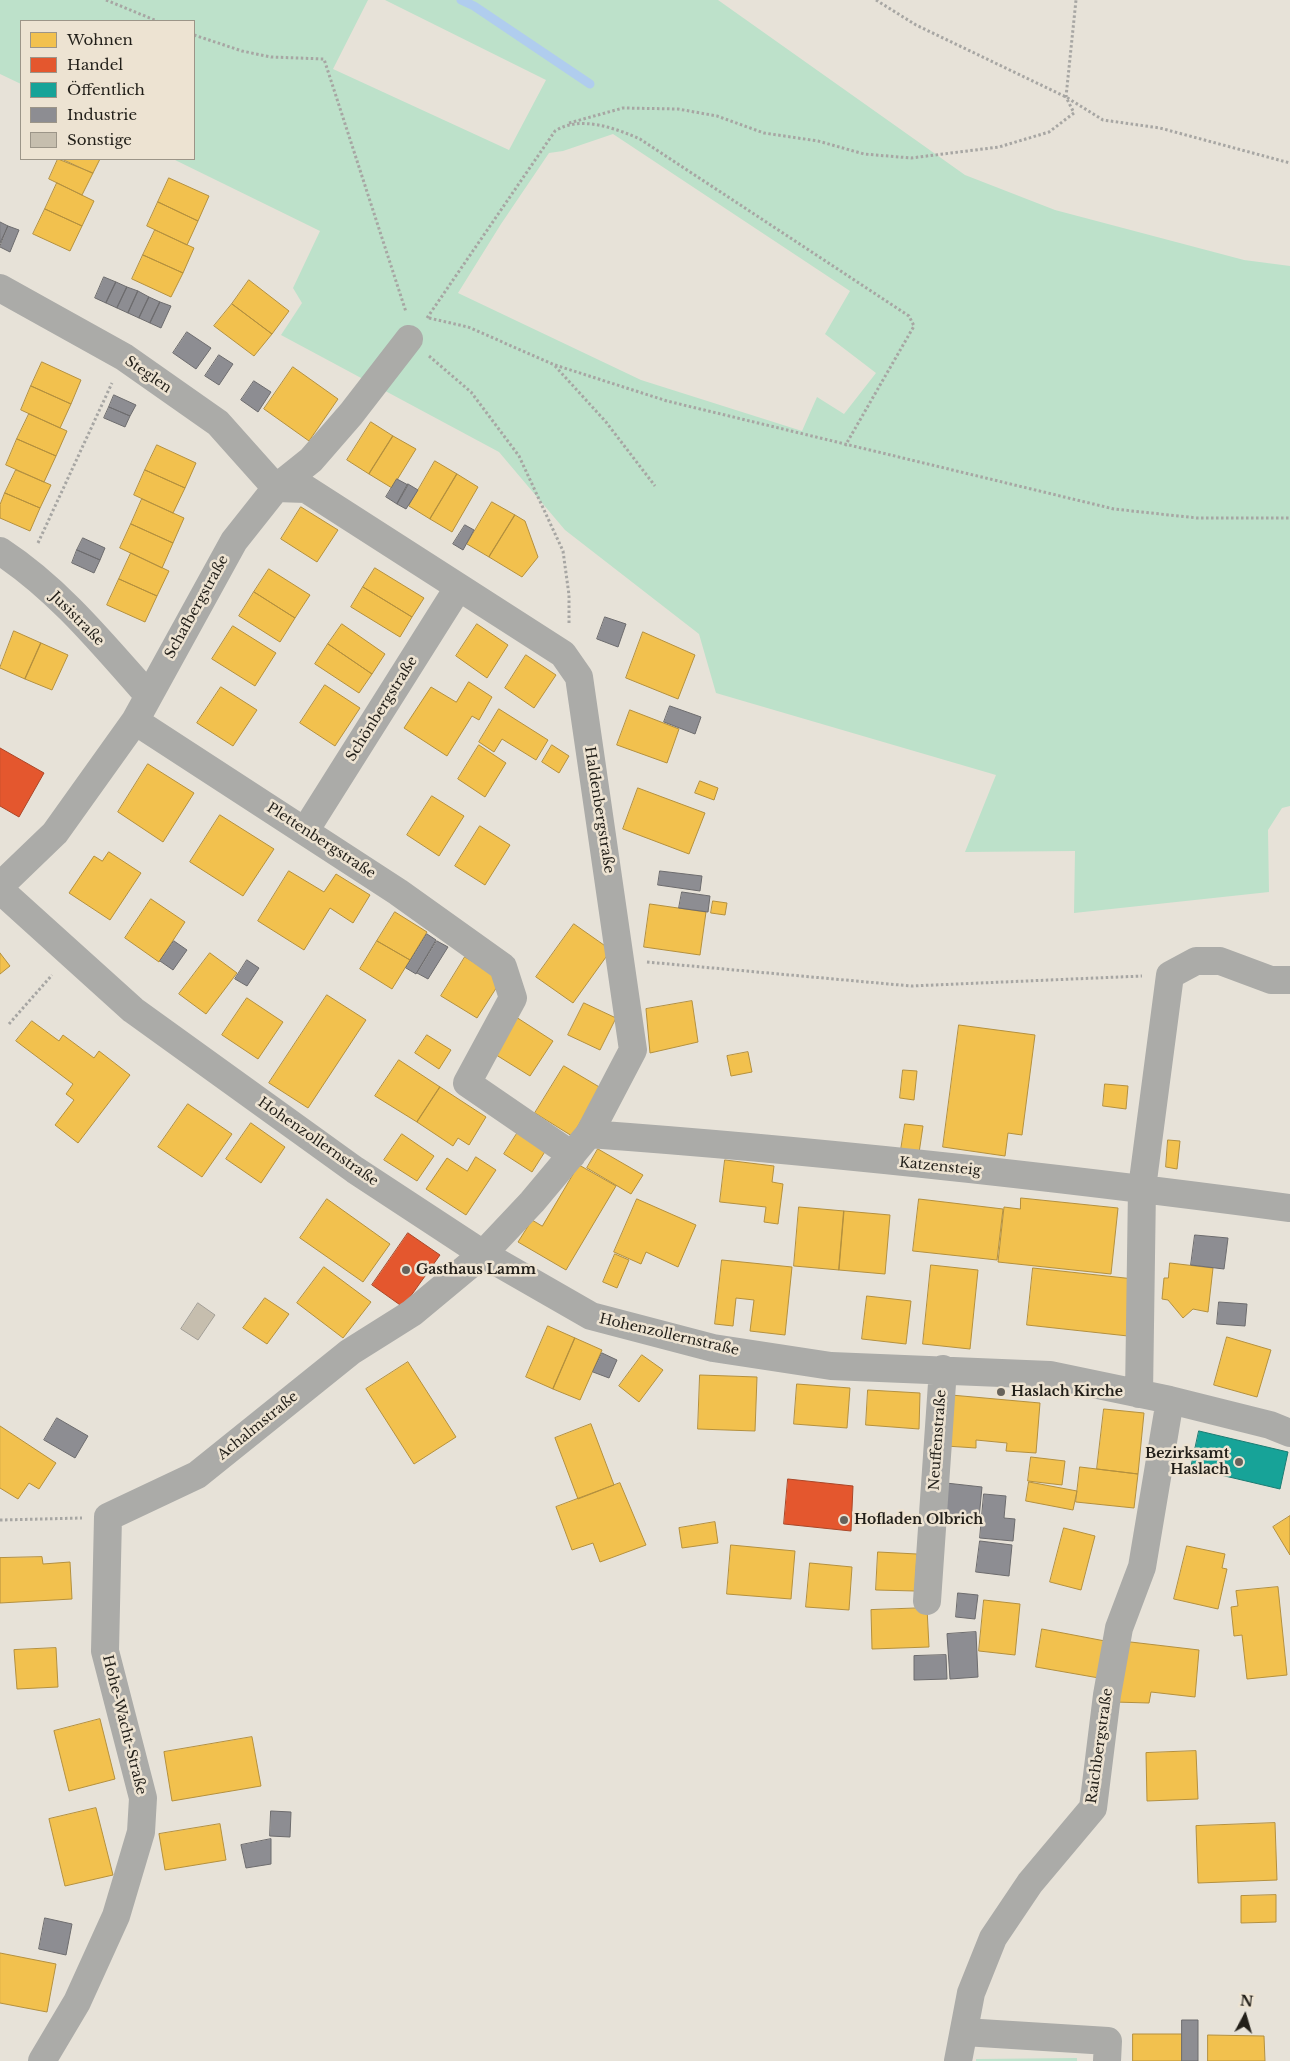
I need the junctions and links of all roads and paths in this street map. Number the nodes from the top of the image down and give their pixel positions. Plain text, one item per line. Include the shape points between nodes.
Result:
1 (106, 0) edge
2 (876, 0) edge
3 (1076, 0) edge
4 (155, 20) edge
5 (195, 35) edge
6 (1066, 97) junction
7 (566, 124) junction
8 (1290, 163) edge
9 (0, 288) edge
10 (428, 318) junction
11 (416, 345) junction
12 (124, 358) junction
13 (555, 365) junction
14 (845, 446) junction
15 (655, 486) dead end
16 (276, 488) junction
17 (1290, 518) edge
18 (0, 551) edge
19 (26, 569) junction
20 (458, 588) junction
21 (569, 595) dead end
22 (148, 695) junction
23 (134, 721) junction
24 (305, 830) junction
25 (0, 886) edge
26 (0, 890) edge
27 (71, 954) junction
28 (621, 960) junction
29 (1170, 975) junction
30 (1290, 980) edge
31 (9, 1024) dead end
32 (580, 1145) junction
33 (1142, 1188) junction
34 (1290, 1208) edge
35 (483, 1254) junction
36 (943, 1369) junction
37 (1139, 1394) junction
38 (1170, 1400) junction
39 (1290, 1433) edge
40 (108, 1517) junction
41 (0, 1520) edge
42 (927, 1601) dead end
43 (964, 2032) junction
44 (42, 2061) edge
45 (958, 2061) edge
46 (1107, 2061) edge

1 - 4 path
2 - 6 path via 916,25
3 - 6 path
5 - 11 path via 271,57 324,58
6 - 7 path via 1074,113 1049,132 999,147 911,158 864,154 678,109 623,108
6 - 8 path via 1103,120 1160,128
7 - 10 path via 556,130 540,152
7 - 14 path via 611,127 640,139 909,316 914,326
9 - 12 street, Steglen
10 - 11 path
10 - 13 path via 468,327
11 - 16 street, Schafbergstraße via 311,460
11 - 21 path via 471,392 518,456 563,551
12 - 16 street, Steglen via 218,423
12 - 19 path
13 - 14 path via 667,401
13 - 15 path via 606,422
14 - 17 path via 1114,509 1197,518
16 - 20 street, Haldenbergstraße via 306,489
16 - 22 street, Schafbergstraße via 234,541
18 - 19 street, Jusistraße
19 - 22 street, Jusistraße via 86,625
20 - 24 street, Schönbergstraße
20 - 28 street, Haldenbergstraße via 563,654 579,677
22 - 23 street, Schafbergstraße
23 - 24 street, Plettenbergstraße
23 - 25 street, Schafbergstraße via 55,833
24 - 32 street, Plettenbergstraße via 504,966 513,998 467,1083
26 - 27 street, Hohenzollernstraße
27 - 31 path
27 - 35 street, Hohenzollernstraße via 133,1010 355,1170
28 - 29 path via 911,986
28 - 32 street, Haldenbergstraße via 633,1050
29 - 30 street via 1196,961 1220,961 1271,980
29 - 33 street
32 - 33 street, Katzensteig via 699,1142
32 - 35 street, Haldenbergstraße
33 - 34 street, Katzensteig
33 - 37 street
35 - 36 street, Hohenzollernstraße via 591,1316 712,1348 831,1366
35 - 40 street, Achalmstraße via 412,1313 350,1352 197,1475
36 - 37 street, Hohenzollernstraße via 1050,1375
36 - 42 street, Neuffenstraße
37 - 38 street, Hohenzollernstraße
38 - 39 street, Hohenzollernstraße
38 - 43 street, Raichbergstraße via 1142,1567 1119,1628 1093,1808 1030,1883 992,1938 971,1993
40 - 41 path
40 - 44 street, Hohe-Wacht-Straße via 105,1651 143,1798 141,1832 116,1916 77,2002
43 - 45 street, Raichbergstraße
43 - 46 street via 1108,2041

